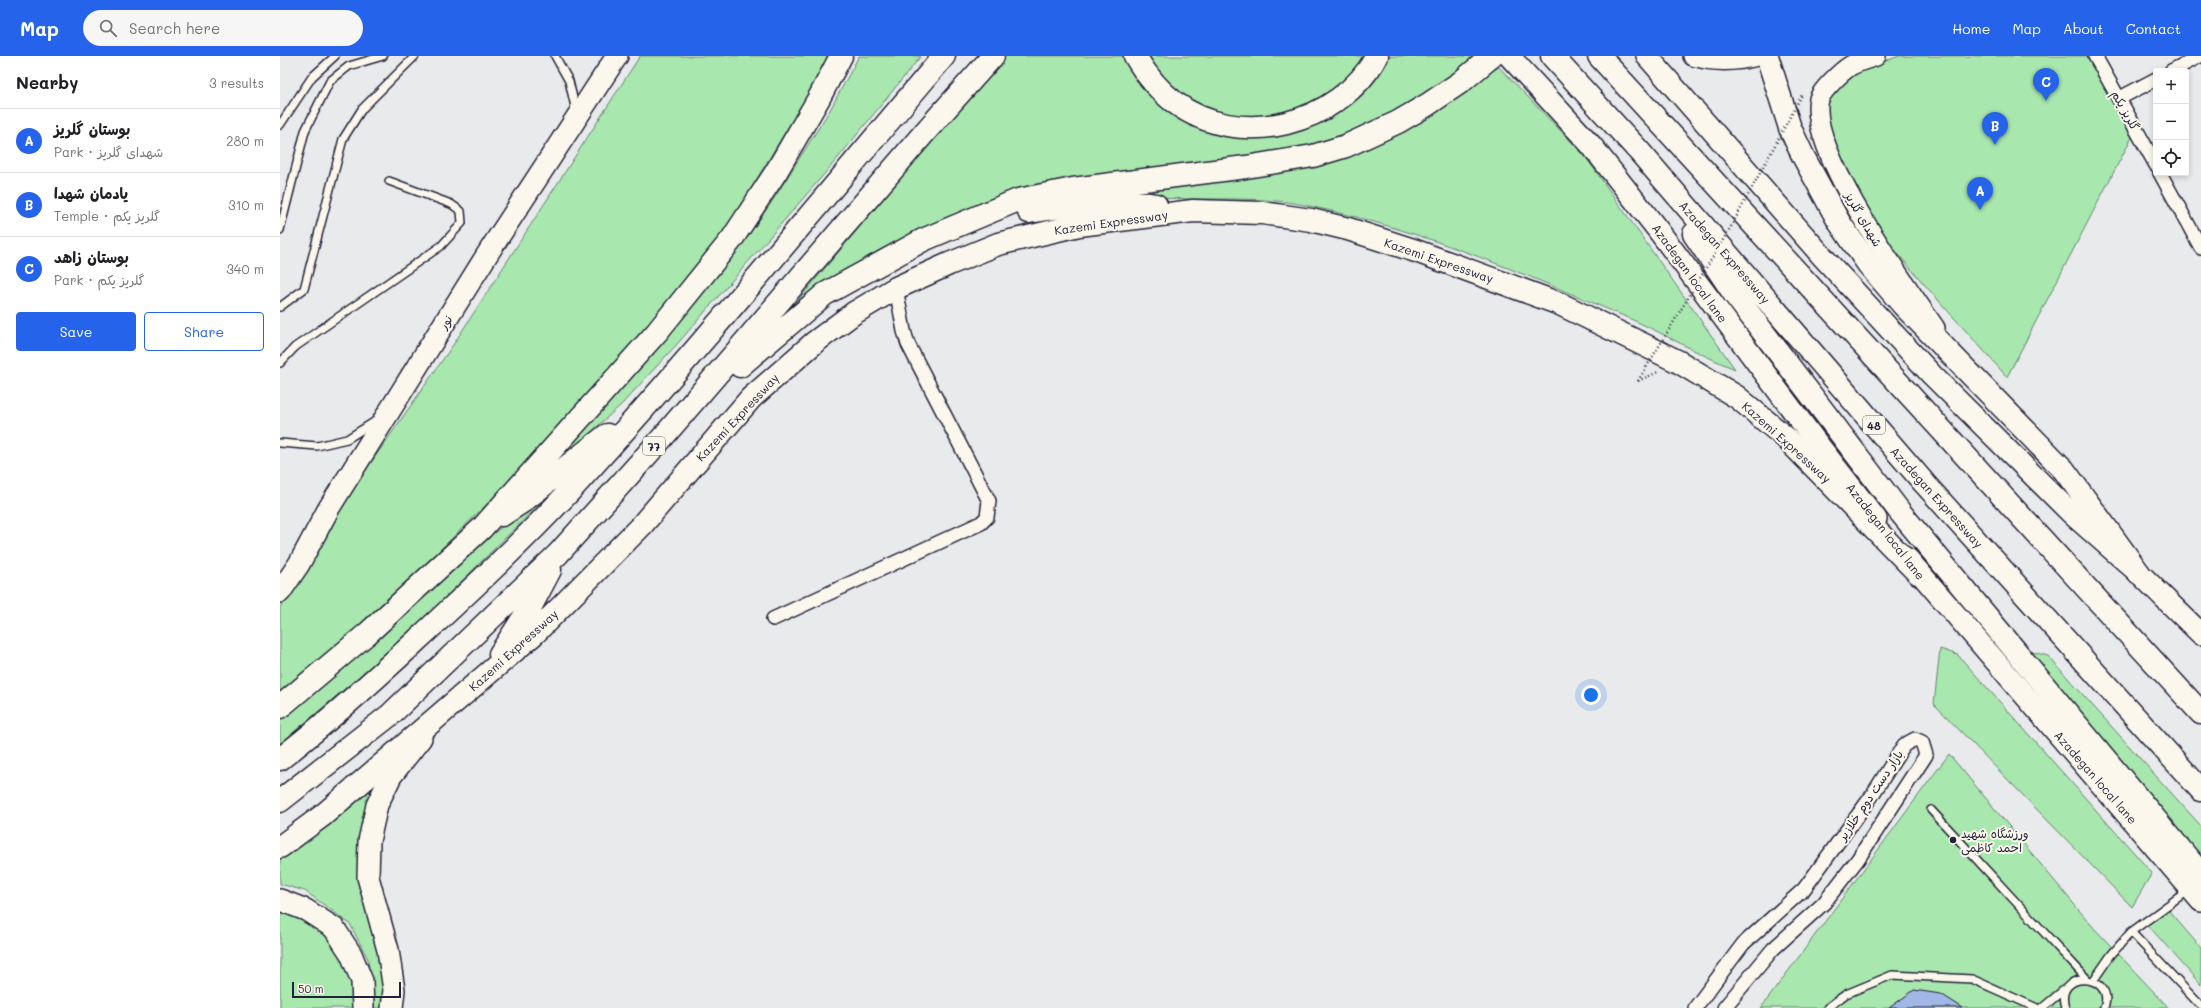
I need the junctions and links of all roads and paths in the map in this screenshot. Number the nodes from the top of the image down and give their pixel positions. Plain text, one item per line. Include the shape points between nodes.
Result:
1 (335, 56) edge
2 (383, 56) edge
3 (415, 56) edge
4 (555, 56) edge
5 (617, 56) edge
6 (841, 56) edge
7 (944, 56) edge
8 (993, 56) edge
9 (1135, 56) edge
10 (1377, 56) edge
11 (1492, 56) edge
12 (1509, 56) edge
13 (1552, 56) edge
14 (1600, 56) edge
15 (1647, 56) edge
16 (1693, 56) edge
17 (1757, 56) edge
18 (1876, 56) edge
19 (2095, 56) edge
20 (2200, 56) edge
21 (1769, 64) edge
22 (2177, 68) edge
23 (2153, 81) edge
24 (1803, 92) dead end
25 (2120, 98) junction
26 (578, 117) junction
27 (280, 125) edge
28 (1639, 151) junction
29 (2153, 159) edge
30 (2162, 176) edge
31 (389, 181) dead end
32 (1193, 210) junction
33 (961, 225) junction
34 (280, 230) edge
35 (2201, 248) edge
36 (896, 288) junction
37 (280, 307) edge
38 (280, 363) edge
39 (1960, 365) junction
40 (1638, 381) dead end
41 (646, 406) junction
42 (386, 415) junction
43 (663, 437) junction
44 (280, 442) edge
45 (482, 528) junction
46 (558, 554) junction
47 (1918, 572) junction
48 (2140, 573) junction
49 (280, 592) edge
50 (772, 619) dead end
51 (2201, 634) edge
52 (487, 673) junction
53 (280, 707) edge
54 (2201, 713) edge
55 (435, 719) junction
56 (280, 759) edge
57 (2201, 790) edge
58 (280, 801) edge
59 (1931, 810) dead end
60 (280, 847) edge
61 (2197, 888) edge
62 (280, 900) edge
63 (2131, 932) junction
64 (2090, 980) junction
65 (2068, 987) junction
66 (2201, 1006) edge
67 (363, 1008) edge
68 (392, 1008) edge
69 (1695, 1008) edge
70 (1724, 1008) edge
71 (1827, 1008) edge
72 (2036, 1008) edge
73 (2042, 1008) edge
74 (2065, 1008) edge
75 (2104, 1008) edge

1 - 27 lane via 312,77
2 - 34 lane via 349,66 330,81 305,131
3 - 37 lane via 362,109 343,140 304,289
4 - 26 lane via 569,81
5 - 26 main road, نور
6 - 45 highway via 780,165 732,239 657,332
7 - 41 highway
8 - 43 highway, 77
9 - 10 highway via 1159,89 1193,114 1243,127 1270,127 1289,124 1316,114 1334,103 1354,86
11 - 33 highway via 1461,82 1427,105 1398,122 1346,146 1313,156 1073,189 1018,200
12 - 47 main road, Azadegan local lane via 1591,145 1615,175
13 - 28 highway, Azadegan Expressway / 48
14 - 54 highway
15 - 48 main road via 1822,256 1932,375 2072,514
16 - 17 street via 1710,61 1727,61
18 - 39 street, شهدای گلریز via 1850,66 1831,82 1819,99 1819,121 1827,147 1845,186 1875,239
19 - 25 street, گلریز یکم
20 - 22 street
21 - 39 highway via 1790,128 1839,222 1868,264
23 - 25 street
24 - 40 path, bridge via 1732,225
25 - 29 street, گلریز یکم
26 - 42 main road, نور
28 - 57 highway, Azadegan Expressway / 48 via 1925,484
28 - 61 highway via 1735,295 1900,512
30 - 35 street
31 - 38 lane via 451,204 461,211 462,223 441,246 295,347
32 - 33 highway via 1144,203 1075,205
32 - 36 highway, Kazemi Expressway via 1079,225 998,244
32 - 47 highway, Kazemi Expressway via 1262,212 1348,229 1560,304 1679,362 1737,397 1786,438
33 - 43 highway via 923,240 825,294 750,356
36 - 50 street via 908,344 990,501 987,517 981,523
36 - 52 highway, Kazemi Expressway via 838,325 774,376 751,398 641,526 534,634
39 - 48 highway via 2064,470
41 - 45 highway via 522,502
41 - 56 highway via 578,482 479,582 366,687
42 - 44 lane via 347,439 317,446
42 - 49 main road, نور
43 - 46 highway, 77
45 - 53 highway via 368,633
46 - 52 highway via 531,606
46 - 58 highway, 77 via 390,715
47 - 61 main road, Azadegan local lane via 2133,819
48 - 51 main road
52 - 55 highway, Kazemi Expressway
55 - 60 highway, Kazemi Expressway via 322,816
55 - 68 main road via 391,776 377,805 370,841 368,876 388,950 394,990
59 - 64 lane
61 - 63 lane
62 - 67 main road via 306,910 334,928 351,954 362,982
63 - 64 lane
63 - 66 lane
64 - 65 lane via 2073,982
64 - 75 lane via 2103,991
65 - 73 lane
65 - 74 lane via 2063,1000
69 - 70 street, بازار دست دوم خلازیر via 1742,944 1804,889 1860,813 1904,745 1914,739 1922,742 1926,755 1858,859 1824,903 1774,949
71 - 72 lane via 1846,994 1892,975 1972,979

